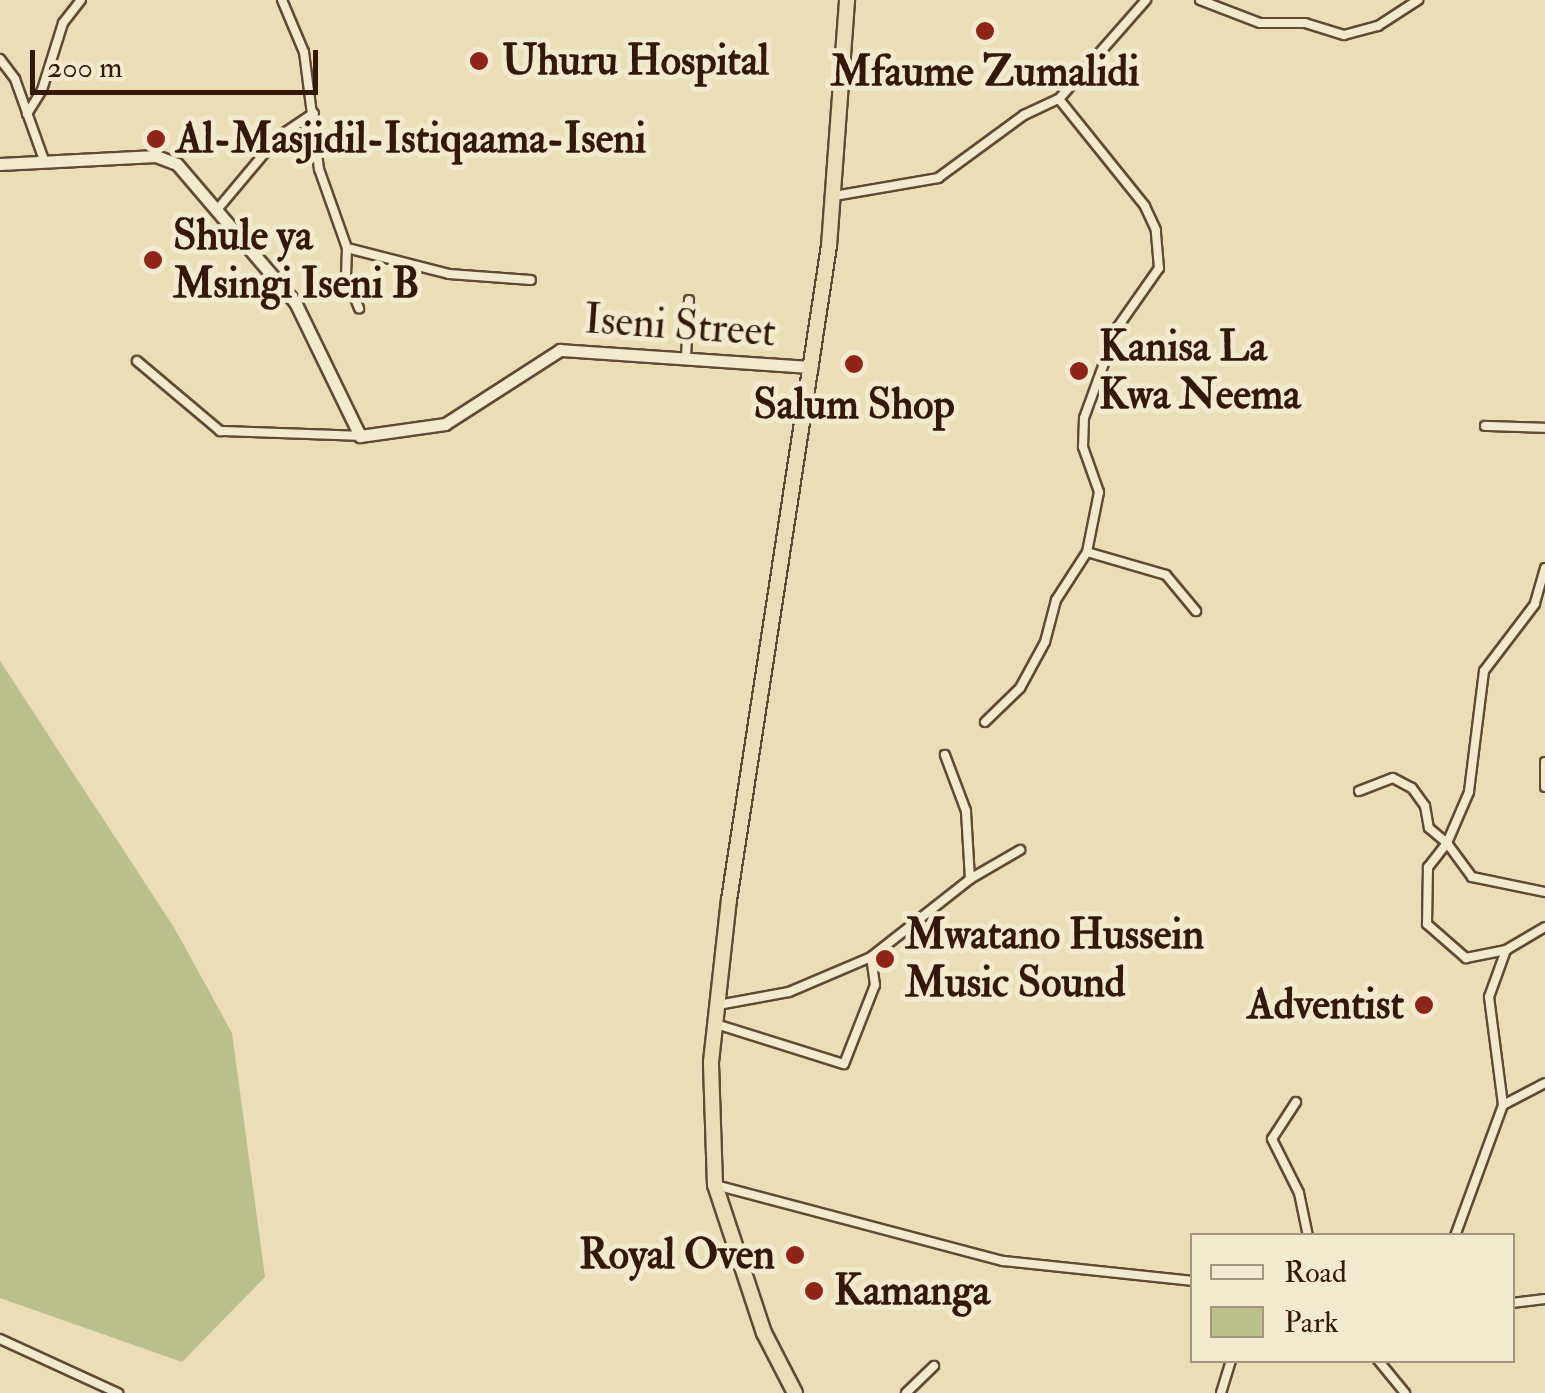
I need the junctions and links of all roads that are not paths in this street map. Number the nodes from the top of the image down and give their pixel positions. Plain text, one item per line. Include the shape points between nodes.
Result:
1 (81, 0) edge
2 (282, 0) edge
3 (847, 0) edge
4 (1146, 0) edge
5 (1200, 0) edge
6 (1418, 0) edge
7 (0, 59) edge
8 (1059, 99) junction
9 (314, 113) junction
10 (27, 114) junction
11 (45, 162) junction
12 (0, 164) edge
13 (834, 196) junction
14 (216, 211) junction
15 (347, 248) junction
16 (531, 280) dead end
17 (689, 300) dead end
18 (358, 308) dead end
19 (686, 356) junction
20 (137, 361) dead end
21 (811, 368) junction
22 (1485, 426) dead end
23 (1545, 428) edge
24 (360, 436) junction
25 (1087, 552) junction
26 (1544, 573) edge
27 (1196, 612) dead end
28 (986, 722) dead end
29 (945, 755) dead end
30 (1545, 762) edge
31 (1545, 787) edge
32 (1358, 791) dead end
33 (1447, 843) junction
34 (1020, 850) dead end
35 (970, 879) junction
36 (1545, 892) edge
37 (1545, 927) edge
38 (1506, 950) junction
39 (871, 956) junction
40 (718, 1005) junction
41 (716, 1024) junction
42 (1545, 1083) edge
43 (1296, 1102) dead end
44 (1503, 1105) junction
45 (715, 1185) junction
46 (1307, 1233) edge
47 (1457, 1233) edge
48 (1190, 1281) edge
49 (1545, 1299) edge
50 (1515, 1302) edge
51 (0, 1339) edge
52 (1230, 1363) edge
53 (1380, 1363) edge
54 (934, 1366) dead end
55 (118, 1393) edge
56 (796, 1393) edge
57 (906, 1393) edge
58 (1221, 1393) edge
59 (1405, 1393) edge

1 - 10 street via 63,22 42,90
2 - 9 street via 304,52
3 - 13 highway
4 - 8 street
5 - 6 street via 1260,23 1304,23 1344,35 1378,26
7 - 10 street
8 - 13 street via 1041,104 928,183
8 - 25 street via 1145,206 1160,256 1155,280 1106,350 1084,418 1083,447 1099,492
9 - 14 street via 278,136
9 - 15 street via 320,168
10 - 11 street
11 - 12 street
11 - 14 street via 167,158
13 - 21 highway
14 - 24 street via 295,302
15 - 16 street via 449,274
15 - 18 street via 346,276
17 - 19 street
19 - 21 street, Iseni Street
19 - 24 street, Iseni Street via 560,350 445,424
20 - 24 street via 220,431
21 - 40 highway
22 - 23 street
25 - 27 street via 1166,575
25 - 28 street via 1056,600 1045,642 1020,688
26 - 33 street via 1536,604 1484,671 1469,792
29 - 35 street via 966,811
30 - 31 street
32 - 33 street via 1399,778 1425,806 1428,828
33 - 36 street via 1472,877
33 - 38 street via 1428,867 1427,924 1466,958
34 - 35 street
35 - 39 street
37 - 38 street
38 - 44 street via 1489,997
39 - 40 street via 790,992
39 - 41 street via 875,986 844,1064
40 - 41 highway
41 - 45 highway
42 - 44 street
43 - 46 street via 1272,1139 1299,1193
44 - 47 street
45 - 48 street via 1003,1260
45 - 56 highway via 764,1332
49 - 50 street
51 - 55 street
52 - 58 street
53 - 59 street
54 - 57 street

